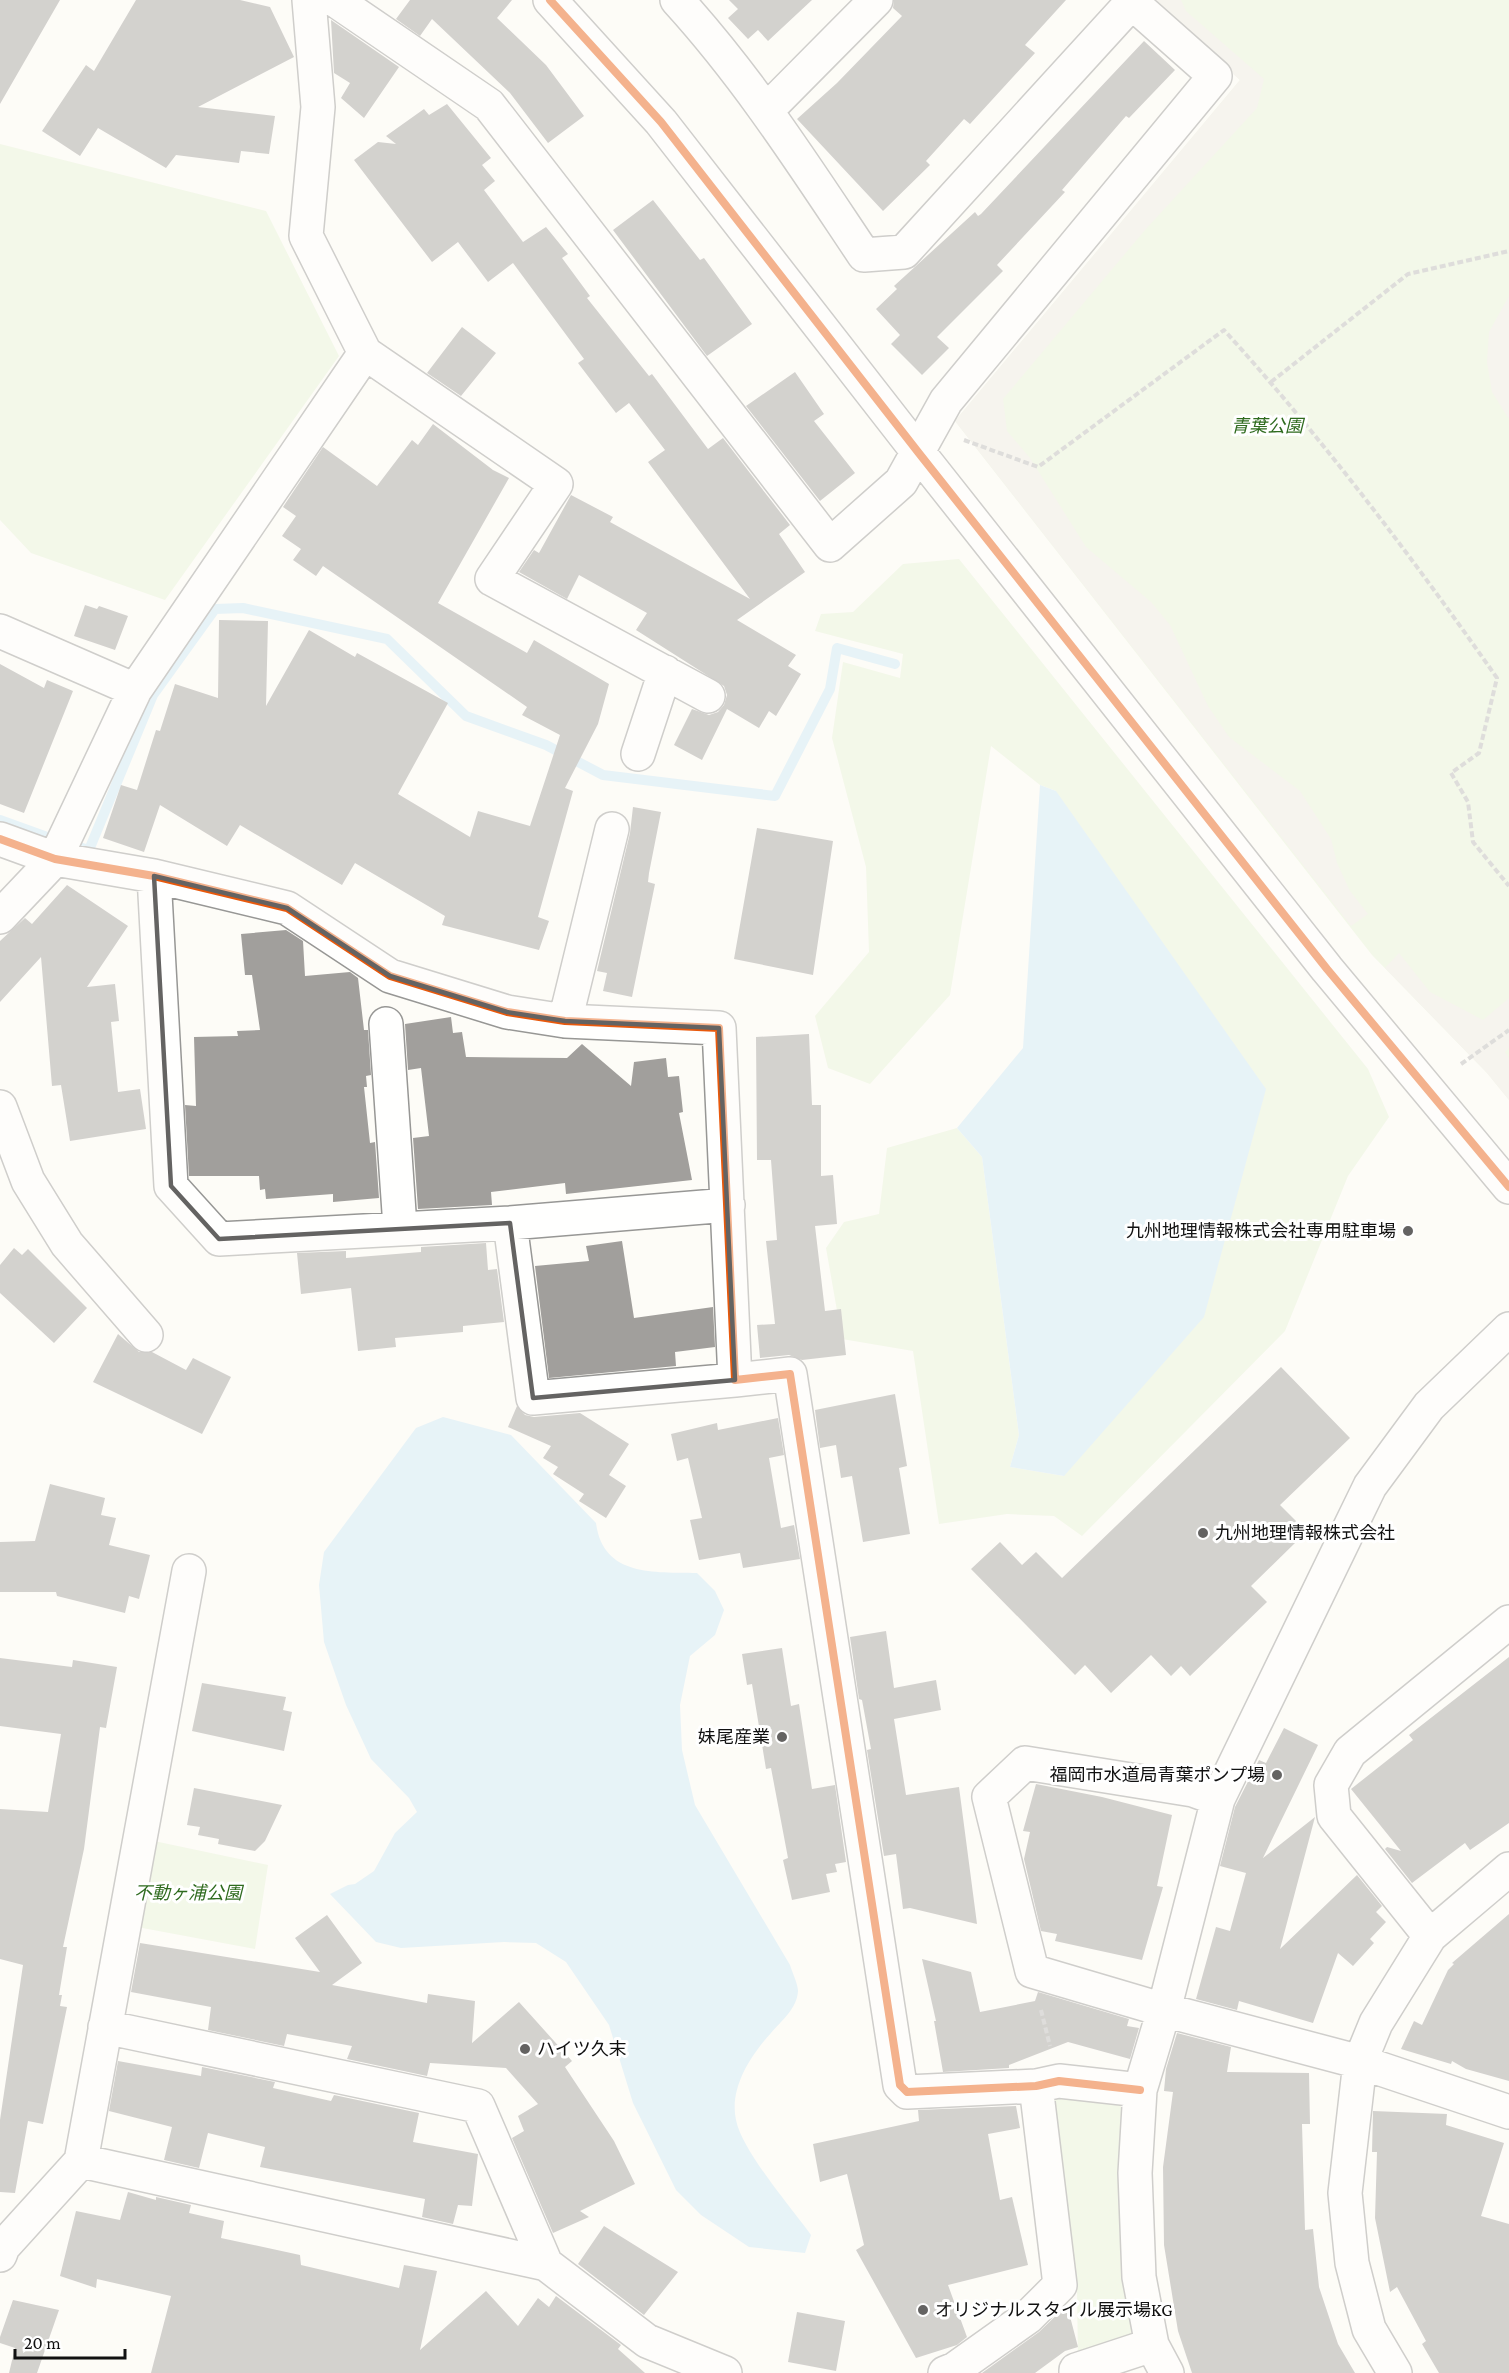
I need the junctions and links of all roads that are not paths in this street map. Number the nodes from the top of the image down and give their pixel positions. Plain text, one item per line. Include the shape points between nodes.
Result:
1 (309, 0) edge
2 (336, 0) edge
3 (550, 0) edge
4 (677, 0) edge
5 (876, 0) edge
6 (1132, 1) edge
7 (767, 110) junction
8 (365, 353) junction
9 (918, 452) junction
10 (0, 631) edge
11 (664, 672) junction
12 (135, 690) junction
13 (708, 696) dead end
14 (638, 754) dead end
15 (612, 829) dead end
16 (0, 839) edge
17 (55, 859) junction
18 (154, 876) junction
19 (0, 917) edge
20 (565, 1021) junction
21 (386, 1024) dead end
22 (0, 1107) edge
23 (1509, 1187) edge
24 (728, 1205) junction
25 (510, 1223) junction
26 (400, 1227) junction
27 (1509, 1329) edge
28 (146, 1335) dead end
29 (735, 1380) junction
30 (189, 1571) dead end
31 (1509, 1622) edge
32 (1218, 1799) junction
33 (1509, 1869) edge
34 (1430, 1936) junction
35 (1164, 2010) junction
36 (105, 2027) junction
37 (1360, 2062) junction
38 (1047, 2084) junction
39 (1140, 2090) junction
40 (1509, 2112) edge
41 (81, 2161) junction
42 (0, 2255) edge
43 (546, 2264) junction
44 (1159, 2359) edge
45 (725, 2373) edge
46 (945, 2373) edge
47 (1076, 2373) edge
48 (1395, 2373) edge

1 - 8 street via 318,107 306,236
2 - 9 street via 489,105 830,545 901,482
3 - 9 street via 661,122
4 - 7 street via 718,45
5 - 7 street
6 - 7 street via 904,252 864,255
6 - 9 street via 1215,76 946,401
8 - 11 street via 556,484 492,579
8 - 12 street
9 - 23 street via 1327,969
10 - 12 street
11 - 13 street
11 - 14 street
12 - 17 street
15 - 20 street
16 - 17 street
17 - 18 street
17 - 19 street
18 - 20 street via 287,908 390,976 507,1012
18 - 26 street via 171,1186 219,1239
20 - 24 street via 719,1028
21 - 26 street
22 - 28 street via 28,1181 67,1244
24 - 25 street
24 - 29 street
25 - 26 street
25 - 29 street via 533,1398
27 - 32 street via 1429,1406 1370,1486
29 - 38 street via 790,1374 900,2085 907,2092
30 - 36 street
31 - 34 street via 1350,1752 1331,1785 1334,1816
32 - 35 street
32 - 35 street via 1193,1790 1024,1763 988,1797 1032,1971
33 - 34 street
34 - 37 street via 1376,2023
35 - 37 street
35 - 39 street
36 - 41 street
36 - 43 street via 478,2106
37 - 40 street
37 - 48 street via 1344,2193 1352,2263 1370,2329
38 - 39 street
38 - 46 street via 1060,2285 1028,2317
39 - 44 street via 1135,2173 1139,2277
41 - 42 street
41 - 43 street
43 - 45 street via 647,2341
44 - 47 street

